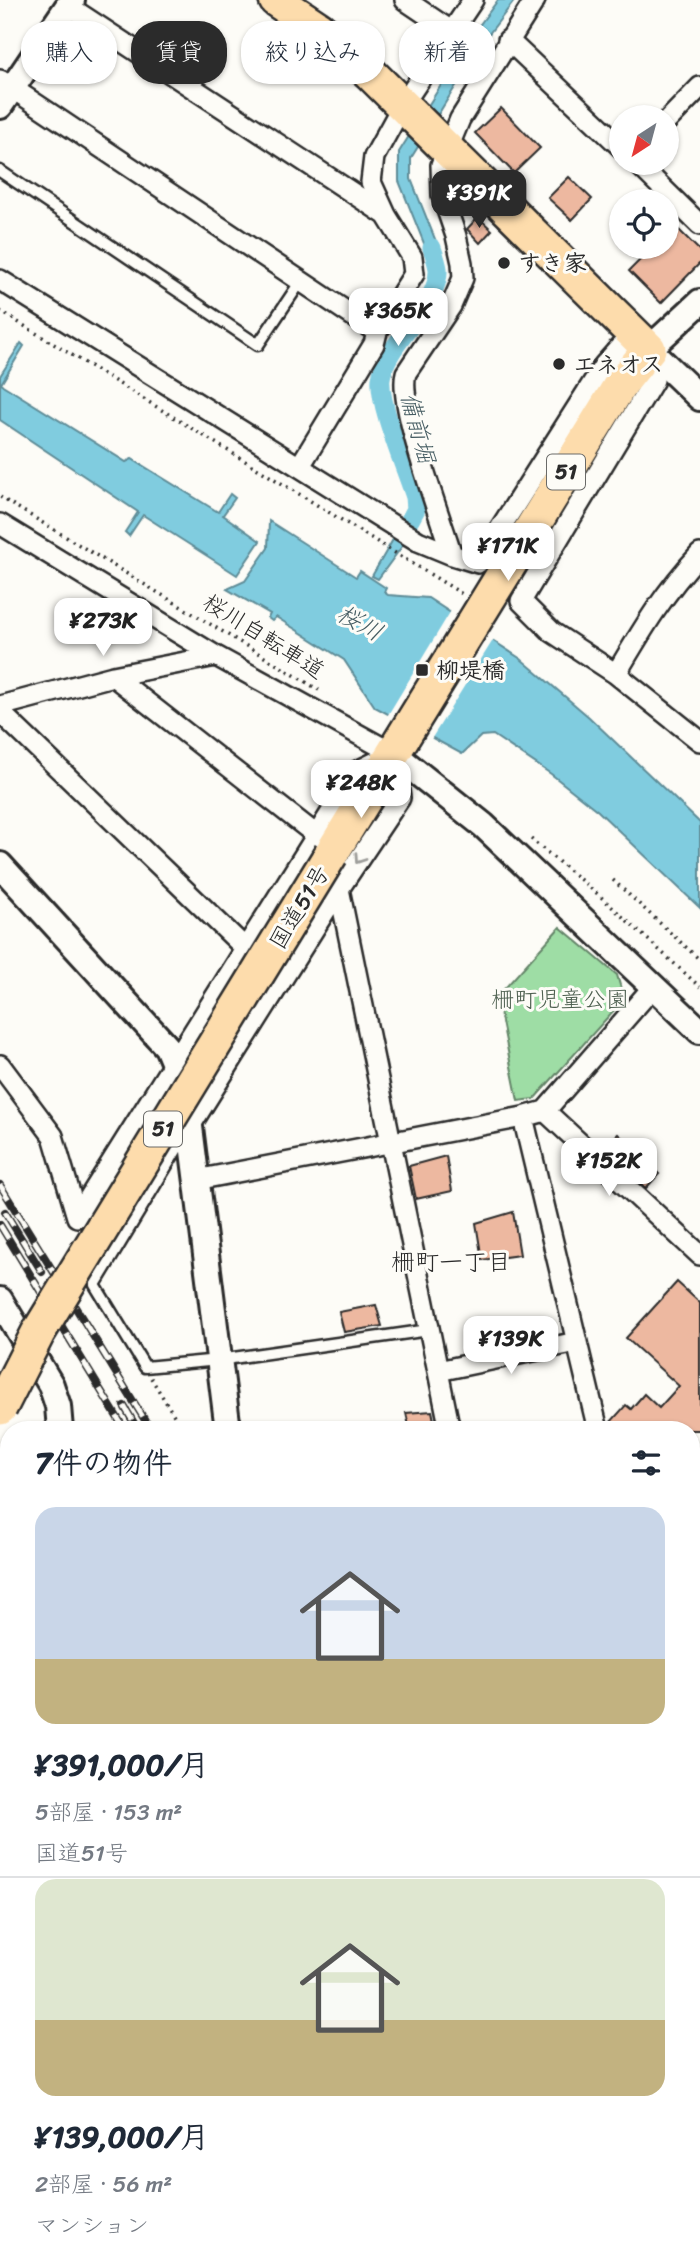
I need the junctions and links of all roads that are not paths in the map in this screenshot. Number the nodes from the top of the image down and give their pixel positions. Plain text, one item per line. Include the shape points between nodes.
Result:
1 (276, 0) edge
2 (405, 0) edge
3 (473, 0) edge
4 (535, 0) edge
5 (70, 3) edge
6 (435, 21) edge
7 (459, 21) edge
8 (508, 40) junction
9 (420, 84) edge
10 (700, 88) edge
11 (4, 91) edge
12 (405, 108) junction
13 (679, 109) edge
14 (609, 136) edge
15 (441, 142) junction
16 (0, 172) edge
17 (649, 175) edge
18 (386, 215) junction
19 (700, 225) edge
20 (0, 280) edge
21 (300, 281) junction
22 (700, 302) edge
23 (377, 332) junction
24 (649, 349) junction
25 (700, 398) edge
26 (300, 467) junction
27 (0, 524) edge
28 (700, 554) edge
29 (452, 555) junction
30 (216, 656) junction
31 (616, 674) junction
32 (113, 676) junction
33 (0, 706) edge
34 (0, 712) edge
35 (700, 741) edge
36 (400, 744) junction
37 (323, 844) junction
38 (0, 865) edge
39 (339, 889) junction
40 (246, 949) junction
41 (653, 988) junction
42 (700, 1031) edge
43 (175, 1061) junction
44 (0, 1065) edge
45 (545, 1111) junction
46 (523, 1117) junction
47 (189, 1128) junction
48 (392, 1141) junction
49 (196, 1180) junction
50 (700, 1255) edge
51 (0, 1300) edge
52 (429, 1330) junction
53 (576, 1342) junction
54 (219, 1360) junction
55 (438, 1371) junction
56 (0, 1408) edge
57 (59, 1421) edge
58 (227, 1421) edge
59 (448, 1421) edge
60 (596, 1421) edge

1 - 12 highway via 341,47
2 - 6 street
3 - 7 street
4 - 8 street
5 - 11 street
5 - 18 street
8 - 14 street
8 - 15 street
9 - 12 street
10 - 13 street
11 - 21 street
12 - 15 highway
12 - 18 street via 374,157 371,182
15 - 24 highway
15 - 29 street via 442,195 456,236 463,278 404,382 409,416
16 - 21 lane via 258,345
17 - 19 street
18 - 23 street via 412,257 414,274
20 - 26 street
21 - 23 street
22 - 24 street
23 - 26 street
24 - 25 street
24 - 29 street via 620,347 604,365 478,562
24 - 31 street via 653,380 521,601 552,632
24 - 36 highway, 国道51号 / 51 via 620,385
26 - 29 street via 418,541
27 - 30 street
28 - 31 street via 674,581
30 - 32 street
30 - 36 street
31 - 35 street
32 - 33 street
32 - 37 street
34 - 40 street
36 - 37 highway, 国道51号 / 51
36 -> 39 street via 400,798
36 - 41 street
37 - 40 street
37 - 56 highway, 国道51号 / 51, bridge via 38,1333
38 - 43 street
39 - 47 street
39 - 48 street
40 - 43 street
41 - 42 street
41 - 45 street
43 - 44 street via 77,1217 53,1136
43 - 47 street
45 - 46 street
45 - 50 street
46 - 48 street
46 - 53 street
47 - 49 street
47 - 54 lane via 95,1285 145,1367
48 - 49 street
48 - 52 street
49 - 54 street
51 - 57 street via 51,1385
52 - 54 lane
52 - 55 street
53 - 55 street
53 - 60 street
54 - 58 street
55 - 59 street

